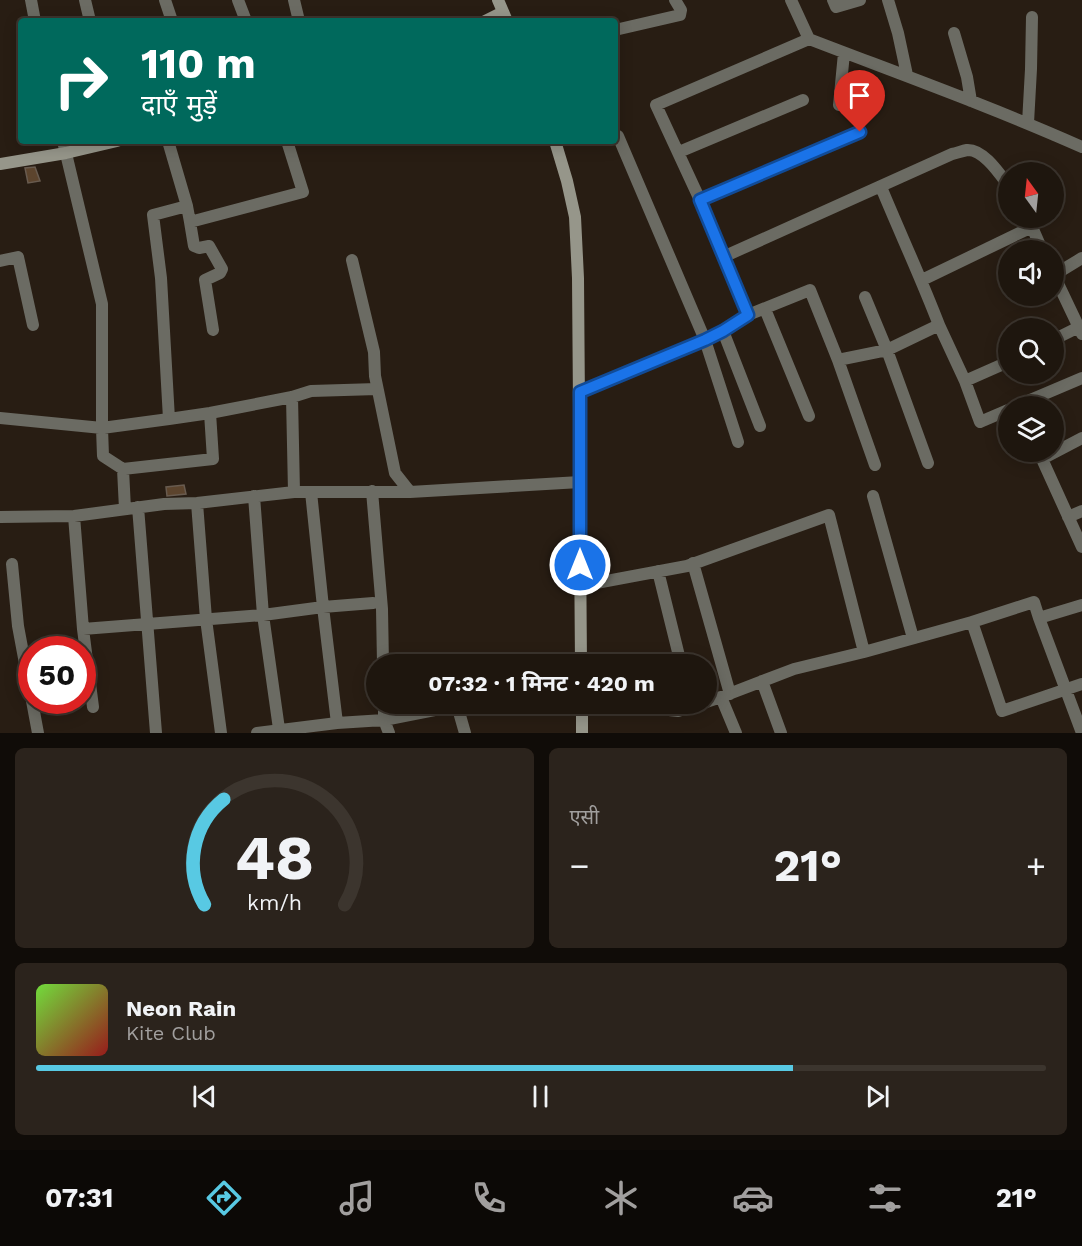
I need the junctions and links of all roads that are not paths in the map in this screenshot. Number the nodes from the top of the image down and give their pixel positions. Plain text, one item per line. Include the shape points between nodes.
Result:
1 (31, 0) edge
2 (85, 0) edge
3 (165, 0) edge
4 (238, 0) edge
5 (294, 0) edge
6 (675, 0) edge
7 (791, 0) edge
8 (833, 0) edge
9 (860, 0) edge
10 (888, 0) edge
11 (1032, 17) dead end
12 (34, 18) edge
13 (89, 18) edge
14 (171, 18) edge
15 (245, 18) edge
16 (298, 18) edge
17 (618, 29) edge
18 (954, 33) dead end
19 (809, 39) junction
20 (844, 52) junction
21 (907, 75) junction
22 (803, 100) dead end
23 (971, 101) junction
24 (839, 105) dead end
25 (1028, 123) junction
26 (860, 132) dead end
27 (618, 136) dead end
28 (90, 144) edge
29 (169, 144) edge
30 (288, 144) edge
31 (556, 144) edge
32 (64, 147) edge
33 (1082, 147) edge
34 (678, 152) junction
35 (0, 164) edge
36 (998, 172) edge
37 (880, 186) junction
38 (700, 200) junction
39 (187, 206) junction
40 (190, 222) junction
41 (1019, 228) edge
42 (723, 257) junction
43 (1082, 258) edge
44 (352, 260) dead end
45 (0, 261) edge
46 (1064, 268) edge
47 (922, 280) junction
48 (865, 297) dead end
49 (1064, 297) edge
50 (765, 309) junction
51 (748, 315) junction
52 (33, 325) dead end
53 (939, 325) junction
54 (213, 330) dead end
55 (723, 331) junction
56 (1080, 331) edge
57 (1064, 336) edge
58 (705, 340) junction
59 (887, 350) junction
60 (838, 360) junction
61 (998, 366) edge
62 (1082, 378) edge
63 (965, 381) junction
64 (377, 389) junction
65 (580, 392) junction
66 (1040, 396) edge
67 (292, 397) junction
68 (210, 413) junction
69 (998, 414) edge
70 (809, 416) dead end
71 (0, 418) edge
72 (169, 418) junction
73 (760, 426) dead end
74 (102, 428) junction
75 (1082, 438) edge
76 (738, 442) dead end
77 (928, 463) dead end
78 (875, 465) dead end
79 (123, 469) junction
80 (580, 482) junction
81 (372, 491) junction
82 (294, 492) junction
83 (311, 492) junction
84 (410, 492) junction
85 (254, 496) junction
86 (873, 496) dead end
87 (197, 503) junction
88 (138, 507) junction
89 (125, 509) junction
90 (1082, 511) edge
91 (74, 516) junction
92 (0, 517) edge
93 (1068, 517) junction
94 (1082, 547) edge
95 (693, 563) junction
96 (12, 564) dead end
97 (658, 571) junction
98 (580, 586) junction
99 (373, 603) dead end
100 (1082, 605) edge
101 (323, 607) junction
102 (263, 615) junction
103 (1039, 618) junction
104 (206, 619) junction
105 (972, 622) junction
106 (147, 624) junction
107 (83, 628) junction
108 (84, 636) edge
109 (913, 638) junction
110 (864, 652) junction
111 (383, 654) edge
112 (581, 654) edge
113 (679, 654) edge
114 (762, 681) junction
115 (1082, 684) edge
116 (1065, 690) junction
117 (726, 695) junction
118 (717, 698) edge
119 (384, 714) edge
120 (413, 714) edge
121 (462, 714) edge
122 (582, 714) edge
123 (384, 720) junction
124 (337, 723) junction
125 (279, 729) junction
126 (322, 729) edge
127 (38, 733) edge
128 (156, 733) edge
129 (221, 733) edge
130 (258, 733) edge
131 (389, 733) edge
132 (465, 733) edge
133 (582, 733) edge
134 (736, 733) edge
135 (781, 733) edge
136 (1082, 733) edge

1 - 12 street
2 - 13 street
3 - 14 street
4 - 15 street
5 - 16 street
6 - 17 street via 680,15
7 - 19 street
8 - 9 street via 836,7
10 - 21 street
11 - 25 street
18 - 23 street
19 - 20 street
19 - 34 street via 656,105
20 - 21 street
20 - 24 street
21 - 23 street
22 - 34 street
23 - 25 street
25 - 33 street
26 - 38 street
27 - 58 street
28 - 32 main road
29 - 39 street
30 - 40 street via 303,192
31 - 65 main road via 575,217
32 - 35 main road
32 - 74 street via 102,304
34 - 38 street
36 - 37 street via 980,154 969,150
37 - 42 street
37 - 47 street
38 - 42 street
39 - 40 street
39 - 72 street via 153,215 161,278
40 - 54 street via 194,246 209,246 222,268 205,280
41 - 47 street
42 - 51 street
43 - 46 street
44 - 64 street via 374,352
45 - 52 street via 18,257
47 - 53 street
48 - 59 street
49 - 56 street
50 - 51 street
50 - 60 street via 810,290
50 - 70 street
51 - 55 street
53 - 59 street
53 - 63 street
55 - 58 street
55 - 73 street
56 - 57 street
58 - 65 street
58 - 76 street
59 - 60 street
59 - 77 street
60 - 78 street
61 - 63 street
62 - 66 street
63 - 69 street via 980,422
64 - 67 street via 311,391
64 - 84 street via 395,473
65 - 80 main road
67 - 68 street
67 - 82 street
68 - 72 street
68 - 79 street via 213,459
71 - 74 street
72 - 74 street
74 - 79 street via 103,456
75 - 93 street via 1042,459
79 - 89 street
80 - 84 street
80 - 98 main road
81 - 83 street
81 - 84 street
81 - 111 street
82 - 83 street
82 - 85 street
83 - 101 street
85 - 87 street
85 - 102 street
86 - 109 street
87 - 88 street
87 - 104 street
88 - 89 street
88 - 106 street
89 - 91 street
90 - 93 street
91 - 92 street
91 - 107 street
93 - 94 street
95 - 97 street
95 - 110 street via 829,515
95 - 117 street
96 - 127 street via 18,626
97 - 98 street
97 - 113 street
98 - 112 main road
99 - 101 street
100 - 103 street
101 - 102 street
101 - 124 street
102 - 104 street
102 - 125 street
103 - 105 street via 1034,602
103 - 116 street
104 - 106 street
104 - 129 street
105 - 109 street
105 - 116 street via 1002,711
106 - 107 street
106 - 128 street
107 - 108 street
109 - 110 street
110 - 114 street
114 - 117 street
114 - 135 street
115 - 116 street
116 - 136 street
117 - 118 street
117 - 134 street
119 - 123 street
120 - 123 street
121 - 132 street
122 - 133 main road
123 - 124 street
123 - 131 street
124 - 126 street
125 - 126 street
125 - 130 street

